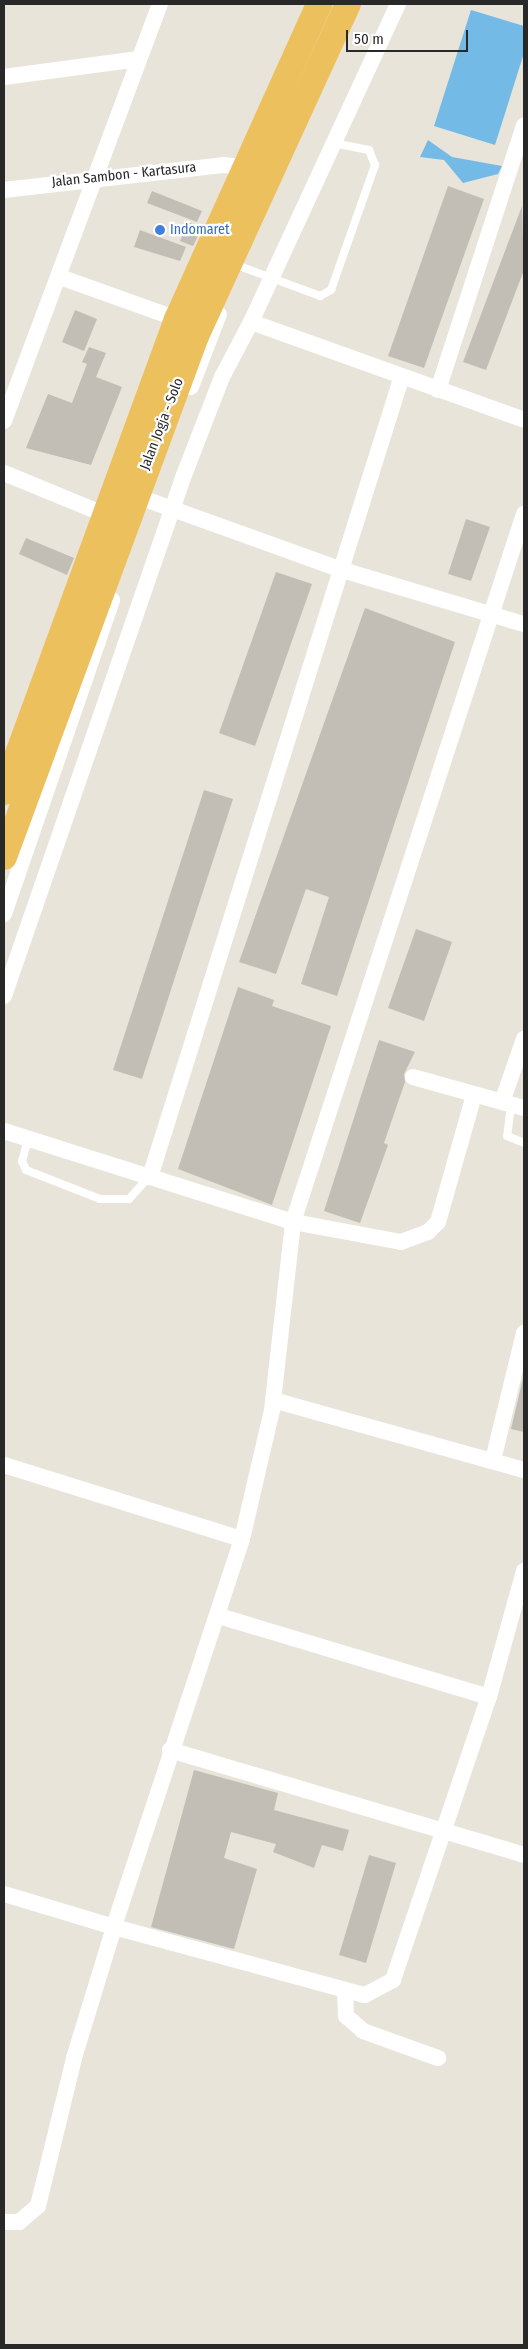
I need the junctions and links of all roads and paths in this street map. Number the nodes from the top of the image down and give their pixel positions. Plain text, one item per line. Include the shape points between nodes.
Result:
1 (160, 4) edge
2 (319, 4) edge
3 (348, 4) edge
4 (361, 4) edge
5 (398, 4) edge
6 (139, 60) junction
7 (4, 77) edge
8 (524, 126) edge
9 (332, 143) junction
10 (256, 170) junction
11 (93, 178) junction
12 (4, 190) edge
13 (233, 263) junction
14 (60, 277) junction
15 (272, 279) junction
16 (177, 318) junction
17 (251, 322) junction
18 (401, 379) junction
19 (438, 390) junction
20 (524, 420) edge
21 (4, 421) edge
22 (4, 473) edge
23 (132, 495) junction
24 (173, 512) junction
25 (524, 514) edge
26 (106, 515) junction
27 (120, 557) junction
28 (339, 569) junction
29 (493, 613) junction
30 (524, 624) edge
31 (4, 792) edge
32 (4, 857) edge
33 (4, 914) edge
34 (4, 996) edge
35 (524, 1039) edge
36 (413, 1077) dead end
37 (474, 1095) junction
38 (512, 1105) edge
39 (4, 1131) edge
40 (28, 1138) junction
41 (524, 1143) edge
42 (150, 1177) junction
43 (293, 1222) junction
44 (524, 1333) edge
45 (273, 1400) junction
46 (493, 1460) junction
47 (4, 1465) edge
48 (524, 1470) edge
49 (242, 1539) junction
50 (524, 1571) edge
51 (219, 1616) junction
52 (489, 1698) junction
53 (170, 1750) junction
54 (445, 1831) junction
55 (524, 1855) edge
56 (4, 1894) edge
57 (114, 1927) junction
58 (345, 1990) junction
59 (438, 2058) dead end
60 (4, 2222) edge

1 - 6 street
2 - 10 highway, Jalan Jogja - Solo
3 - 10 highway, Jalan Jogja - Solo
4 - 13 street
5 - 9 street
6 - 7 street
6 - 11 street
8 - 19 street
9 - 15 street
9 - 15 lane via 369,150 375,165 331,290 320,296
10 - 11 street, Jalan Sambon - Kartasura
10 - 13 highway, Jalan Jogja - Solo
10 - 16 highway, Jalan Jogja - Solo
11 - 12 street, Jalan Sambon - Kartasura
11 - 14 street
13 - 15 lane
13 - 23 highway, Jalan Jogja - Solo
14 - 16 street
14 - 21 street
15 - 17 street
16 - 23 highway, Jalan Jogja - Solo
17 - 18 street
17 - 24 street via 222,377
18 - 19 street
18 - 28 street
19 - 20 street
22 - 26 street
23 - 24 street
23 - 26 highway, Jalan Jogja - Solo
23 - 27 highway, Jalan Jogja - Solo
24 - 28 street
24 - 34 street
25 - 29 street
26 - 31 highway, Jalan Jogja - Solo
27 - 32 highway, Jalan Jogja - Solo
27 - 33 street
28 - 29 street
28 - 42 street
29 - 30 street
29 - 43 street
35 - 38 street
36 - 37 street
37 - 38 street
37 - 43 street via 438,1222 428,1232 401,1242
38 - 41 lane via 507,1136
39 - 40 street
40 - 42 street
40 - 42 lane via 22,1161 26,1170 100,1199 129,1199
42 - 43 street
43 - 45 street
44 - 46 street
45 - 46 street
45 - 49 street
46 - 48 street
47 - 49 street
49 - 51 street
50 - 52 street
51 - 52 street
51 - 53 street
52 - 54 street
53 - 54 street
53 - 57 street
54 - 55 street
54 - 58 street via 393,1980 364,1995
56 - 57 street
57 - 58 street
57 - 60 street via 74,2058 38,2206 19,2222
58 - 59 street via 346,2016 363,2031

